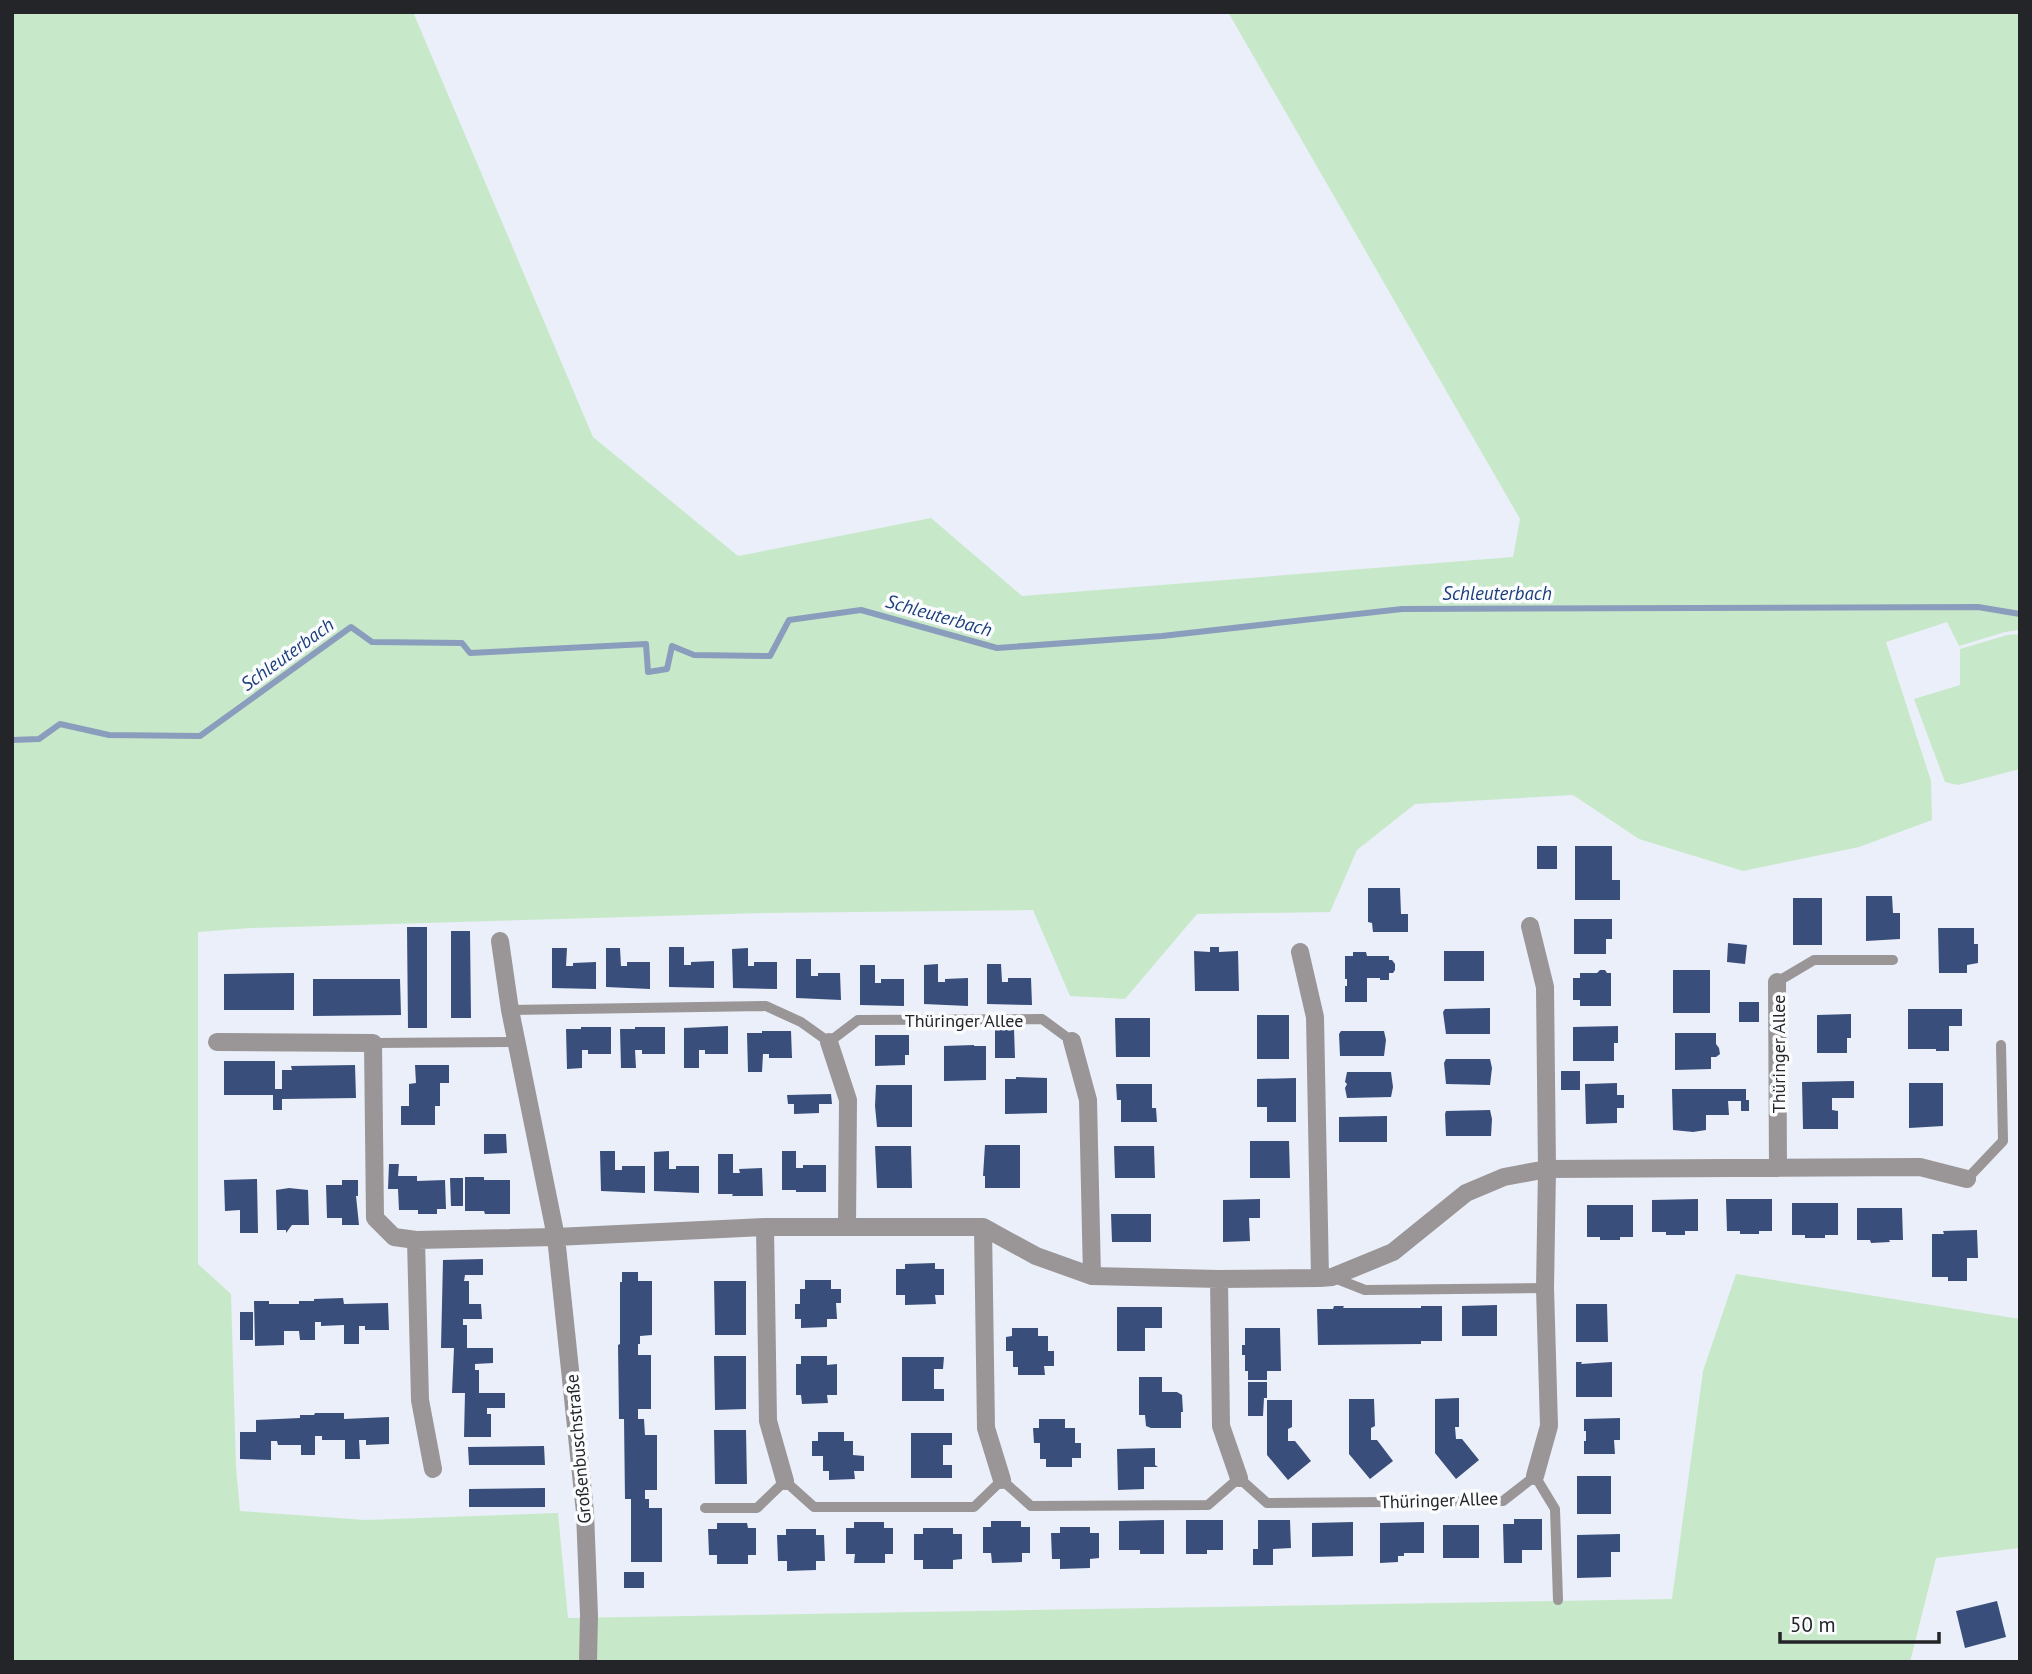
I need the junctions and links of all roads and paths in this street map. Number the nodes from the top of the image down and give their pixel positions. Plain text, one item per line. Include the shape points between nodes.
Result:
1 (1530, 926) dead end
2 (500, 941) dead end
3 (1300, 952) dead end
4 (1893, 960) dead end
5 (1777, 982) joint
6 (510, 1010) junction
7 (1072, 1041) joint
8 (217, 1042) dead end
9 (517, 1042) junction
10 (829, 1042) junction
11 (373, 1043) junction
12 (2001, 1045) dead end
13 (1778, 1168) junction
14 (1547, 1169) junction
15 (1967, 1179) joint
16 (765, 1227) junction
17 (847, 1227) junction
18 (983, 1227) junction
19 (556, 1237) junction
20 (416, 1240) junction
21 (1092, 1276) junction
22 (1326, 1278) junction
23 (1219, 1279) junction
24 (1545, 1288) junction
25 (433, 1469) dead end
26 (1535, 1476) junction
27 (1239, 1478) junction
28 (1002, 1480) junction
29 (785, 1481) junction
30 (705, 1508) dead end
31 (1558, 1600) dead end
32 (588, 1662) edge

1 - 14 street via 1545,987
2 - 6 street, Großenbuschstraße
3 - 22 street via 1315,1017
4 - 5 lane via 1814,960
5 - 13 street, Thüringer Allee
6 - 9 street, Großenbuschstraße
6 - 10 lane via 766,1006
7 - 10 lane, Thüringer Allee via 1042,1019 858,1020
7 - 21 street, Thüringer Allee via 1088,1100
8 - 11 street
9 - 11 lane
9 - 19 street, Großenbuschstraße
10 - 17 street via 848,1100
11 - 20 street via 375,1218 394,1237
12 - 15 lane via 2003,1142
13 - 14 street
13 - 15 street via 1920,1167
14 - 22 street via 1504,1177 1466,1193 1393,1252
14 - 24 street
16 - 17 street
16 - 19 street
16 - 29 street via 768,1421
17 - 18 street
18 - 21 street via 1036,1256
18 - 28 street via 986,1428
19 - 20 street
19 - 32 street, Großenbuschstraße via 585,1512
20 - 25 street via 420,1400
21 - 23 street
22 - 23 street
22 - 24 lane via 1365,1290
23 - 27 street, Thüringer Allee via 1221,1426
24 - 26 street via 1549,1426
26 - 27 lane, Thüringer Allee via 1503,1501 1267,1503
26 - 31 lane via 1555,1509
27 - 28 lane via 1208,1505 1031,1506
28 - 29 lane via 974,1507 814,1507
29 - 30 lane via 757,1507

